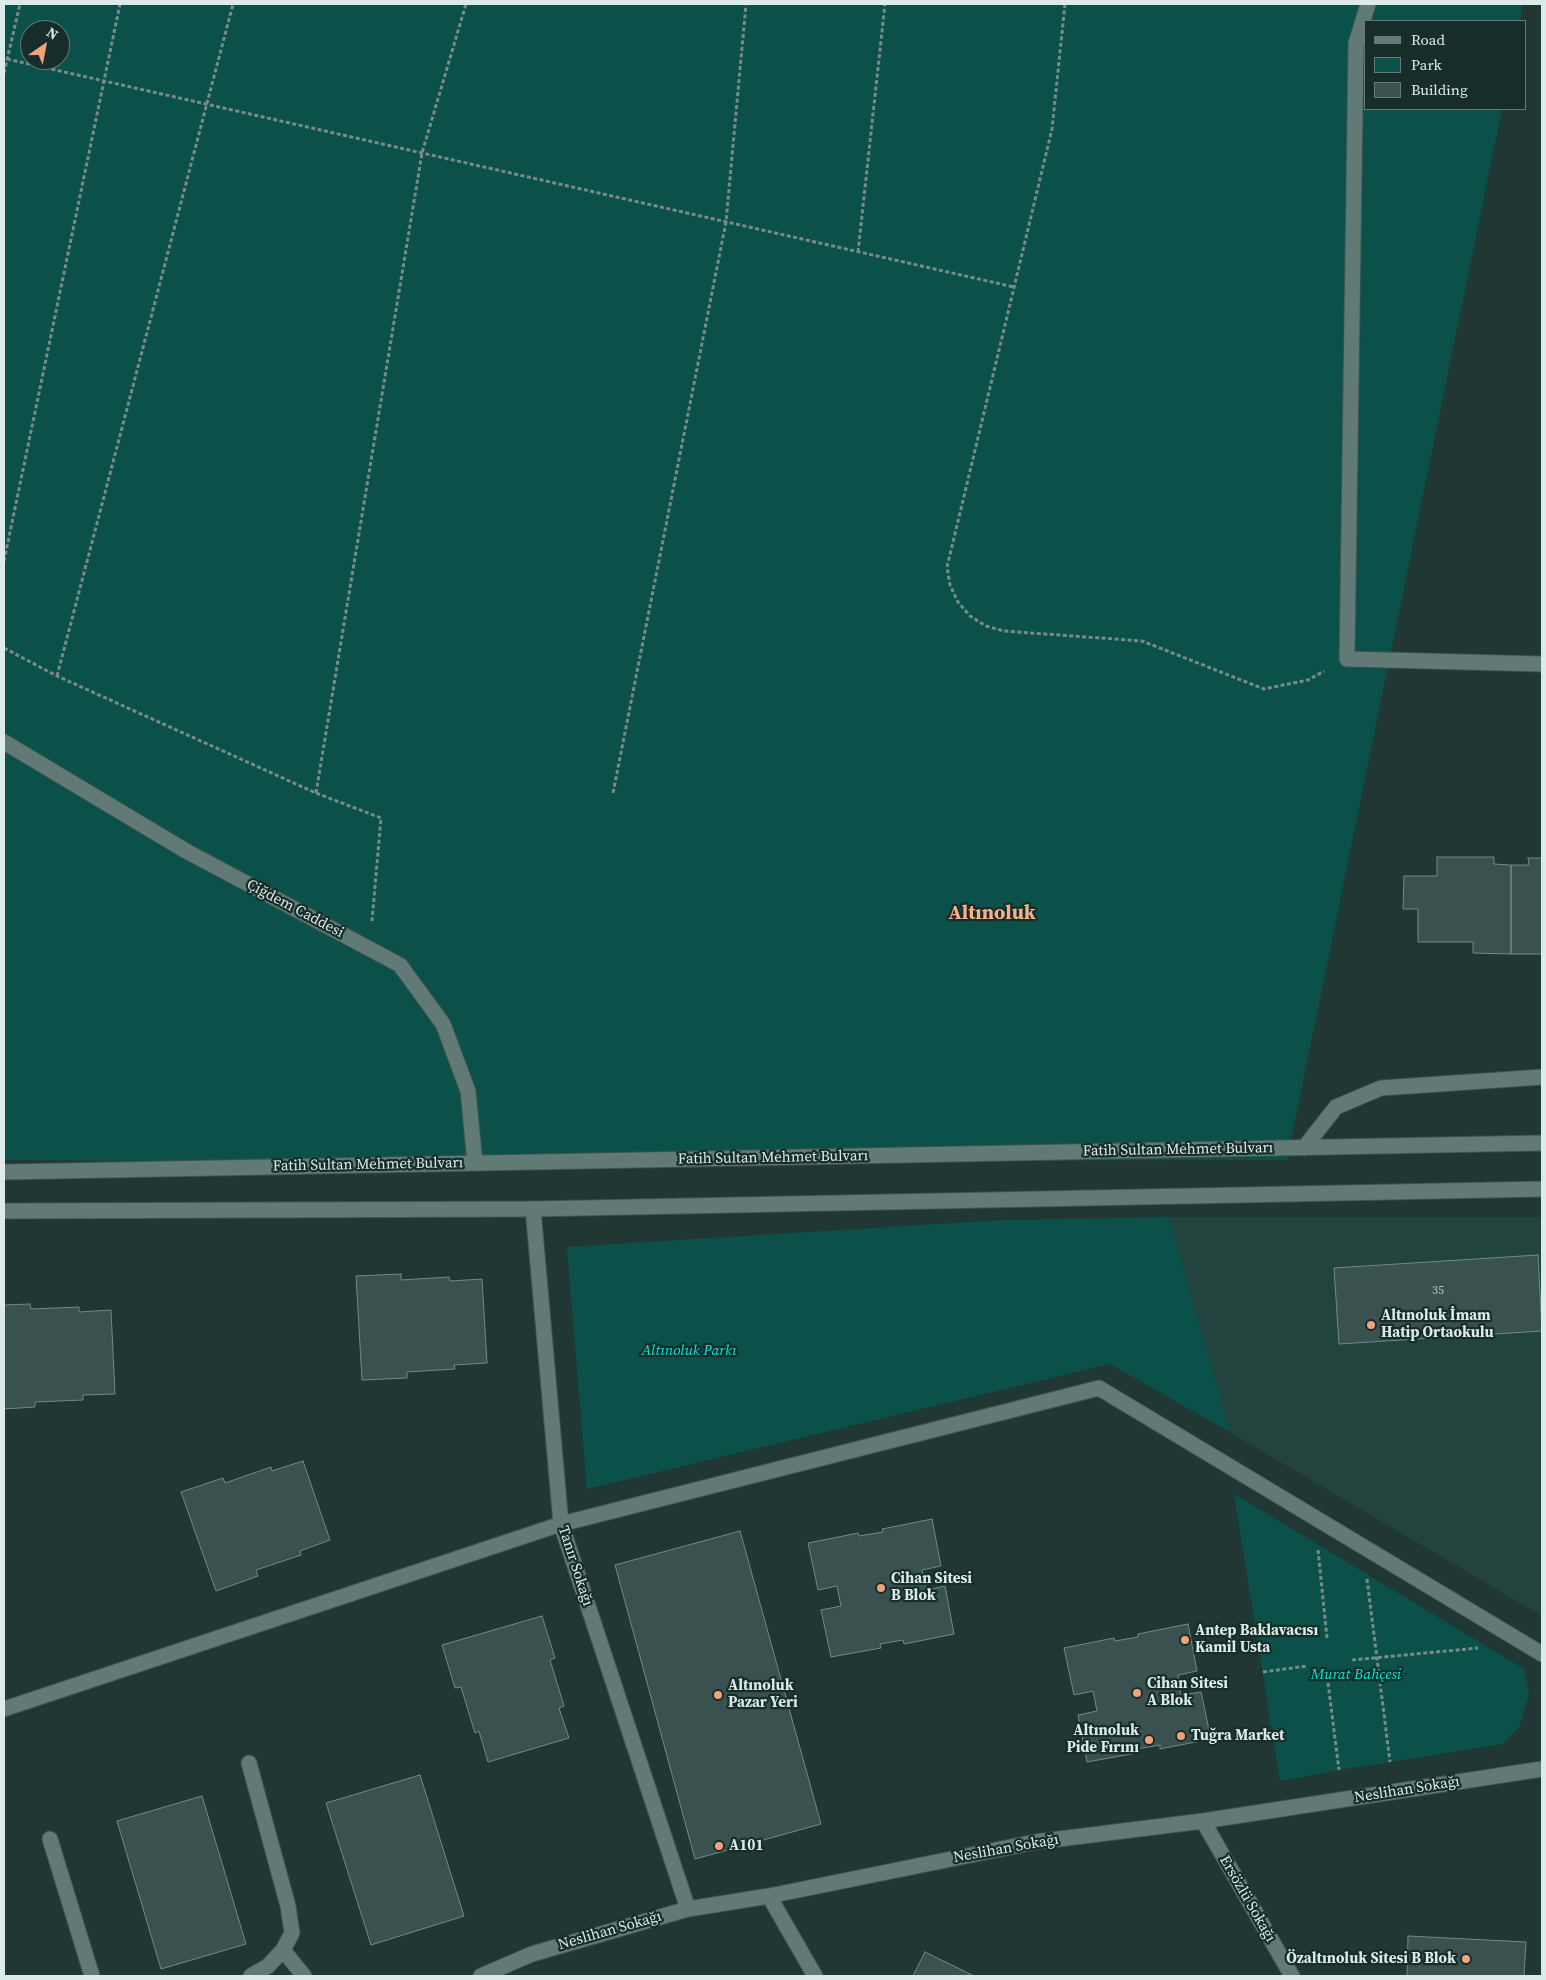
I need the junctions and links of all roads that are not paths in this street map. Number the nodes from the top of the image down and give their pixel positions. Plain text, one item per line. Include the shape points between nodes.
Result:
1 (1368, 4) edge
2 (1542, 664) edge
3 (4, 742) edge
4 (1542, 1077) edge
5 (1542, 1143) edge
6 (1304, 1148) junction
7 (475, 1163) junction
8 (4, 1172) edge
9 (1542, 1189) edge
10 (4, 1210) edge
11 (533, 1210) junction
12 (561, 1524) junction
13 (1542, 1654) edge
14 (4, 1709) edge
15 (249, 1763) dead end
16 (1542, 1769) edge
17 (1203, 1821) junction
18 (50, 1839) dead end
19 (769, 1896) junction
20 (688, 1909) junction
21 (282, 1950) junction
22 (92, 1976) edge
23 (250, 1976) edge
24 (304, 1976) edge
25 (481, 1976) edge
26 (815, 1976) edge
27 (1292, 1976) edge

1 - 2 street via 1356,43 1347,659
3 - 7 street, Çiğdem Caddesi via 186,851 400,966 443,1024 468,1091
4 - 6 street via 1381,1088 1336,1107
5 - 6 street, Fatih Sultan Mehmet Bulvarı
6 - 7 street, Fatih Sultan Mehmet Bulvarı
7 - 8 street, Fatih Sultan Mehmet Bulvarı
9 - 11 street
10 - 11 street
11 - 12 street, Tanır Sokağı
12 - 13 street via 1099,1388
12 - 14 street
12 - 20 street, Tanır Sokağı
15 - 21 street via 288,1906 292,1933
16 - 17 street, Neslihan Sokağı
17 - 19 street, Neslihan Sokağı via 1035,1842
17 - 27 street, Ersözlü Sokağı
18 - 22 street
19 - 20 street, Neslihan Sokağı
19 - 26 street
20 - 25 street, Neslihan Sokağı via 532,1954
21 - 23 street via 268,1966
21 - 24 street

